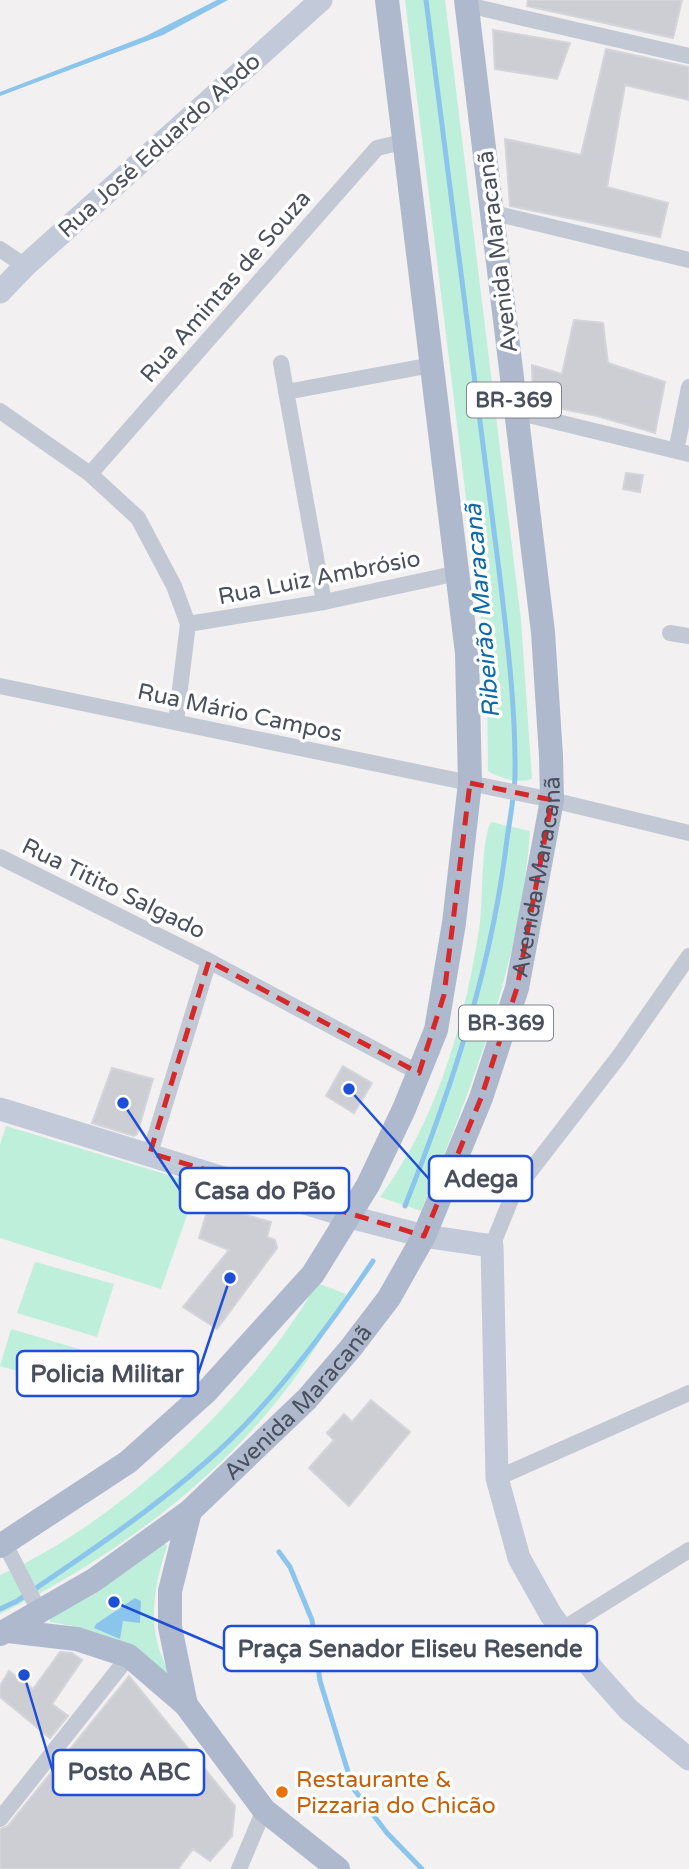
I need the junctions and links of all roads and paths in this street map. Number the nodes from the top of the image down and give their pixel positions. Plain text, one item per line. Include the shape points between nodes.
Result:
1 (387, 0) edge
2 (317, 1) edge
3 (466, 3) edge
4 (689, 56) edge
5 (402, 142) junction
6 (494, 213) junction
7 (0, 249) edge
8 (689, 260) edge
9 (25, 266) junction
10 (0, 292) edge
11 (281, 363) dead end
12 (432, 365) junction
13 (689, 387) edge
14 (286, 392) junction
15 (0, 411) edge
16 (516, 412) junction
17 (682, 453) edge
18 (90, 474) junction
19 (458, 573) junction
20 (324, 602) junction
21 (188, 624) junction
22 (670, 632) dead end
23 (689, 636) edge
24 (0, 686) edge
25 (176, 721) junction
26 (481, 785) junction
27 (545, 799) junction
28 (689, 833) edge
29 (0, 857) edge
30 (689, 956) edge
31 (209, 961) junction
32 (419, 1073) junction
33 (0, 1109) edge
34 (150, 1153) junction
35 (350, 1217) junction
36 (424, 1236) junction
37 (492, 1246) junction
38 (689, 1392) edge
39 (497, 1478) junction
40 (190, 1511) junction
41 (5, 1549) edge
42 (689, 1550) edge
43 (36, 1605) junction
44 (561, 1630) junction
45 (4, 1632) edge
46 (129, 1656) junction
47 (186, 1705) junction
48 (689, 1759) edge
49 (264, 1810) junction
50 (0, 1819) edge
51 (239, 1869) edge
52 (338, 1869) edge

1 - 5 main road, BR-369
2 - 9 street, Rua José Eduardo Abdo
3 - 4 street
3 - 6 main road, Avenida Maracanã / BR-369
5 - 12 main road, BR-369
5 - 18 street, Rua Amintas de Souza via 377,148
6 - 8 street
6 - 16 main road, Avenida Maracanã / BR-369
7 - 9 street
9 - 10 street, Rua José Eduardo Abdo
11 - 14 street
12 - 14 street
12 - 19 main road, BR-369
13 - 17 street
14 - 20 street
15 - 18 street
16 - 17 street
16 - 27 main road, Avenida Maracanã / BR-369 via 543,632
18 - 21 street via 138,518 174,586
19 - 20 street, Rua Luiz Ambrósio
19 - 26 main road, BR-369
20 - 21 street, Rua Luiz Ambrósio
21 - 25 street
22 - 23 street
24 - 25 street, Rua Mário Campos
25 - 26 street, Rua Mário Campos
26 - 27 street, Rua Mário Campos
26 - 32 main road, BR-369 via 444,995
27 - 28 street, Rua Mário Campos
27 - 36 main road, Avenida Maracanã / BR-369 via 517,988 481,1098
29 - 31 street, Rua Titito Salgado
30 - 37 street via 620,1055 514,1192
31 - 32 street, Rua Titito Salgado
31 - 34 street
32 - 35 main road, BR-369
33 - 34 street
34 - 35 street
35 - 36 street
35 - 41 main road, BR-369 via 313,1274 207,1391 128,1462
36 - 37 street
36 - 40 main road, Avenida Maracanã / BR-369 via 389,1297 307,1399
37 - 39 street
38 - 39 street
39 - 44 street via 519,1559
40 - 43 main road, Avenida Maracanã / BR-369 via 94,1580
40 - 47 main road via 170,1591 170,1627
41 - 43 street
42 - 44 street
43 - 45 main road, Avenida Maracanã / BR-369
44 - 48 street via 629,1710
45 - 46 main road via 77,1640
46 - 47 main road
46 - 50 street
47 - 49 main road
49 - 51 street
49 - 52 main road

